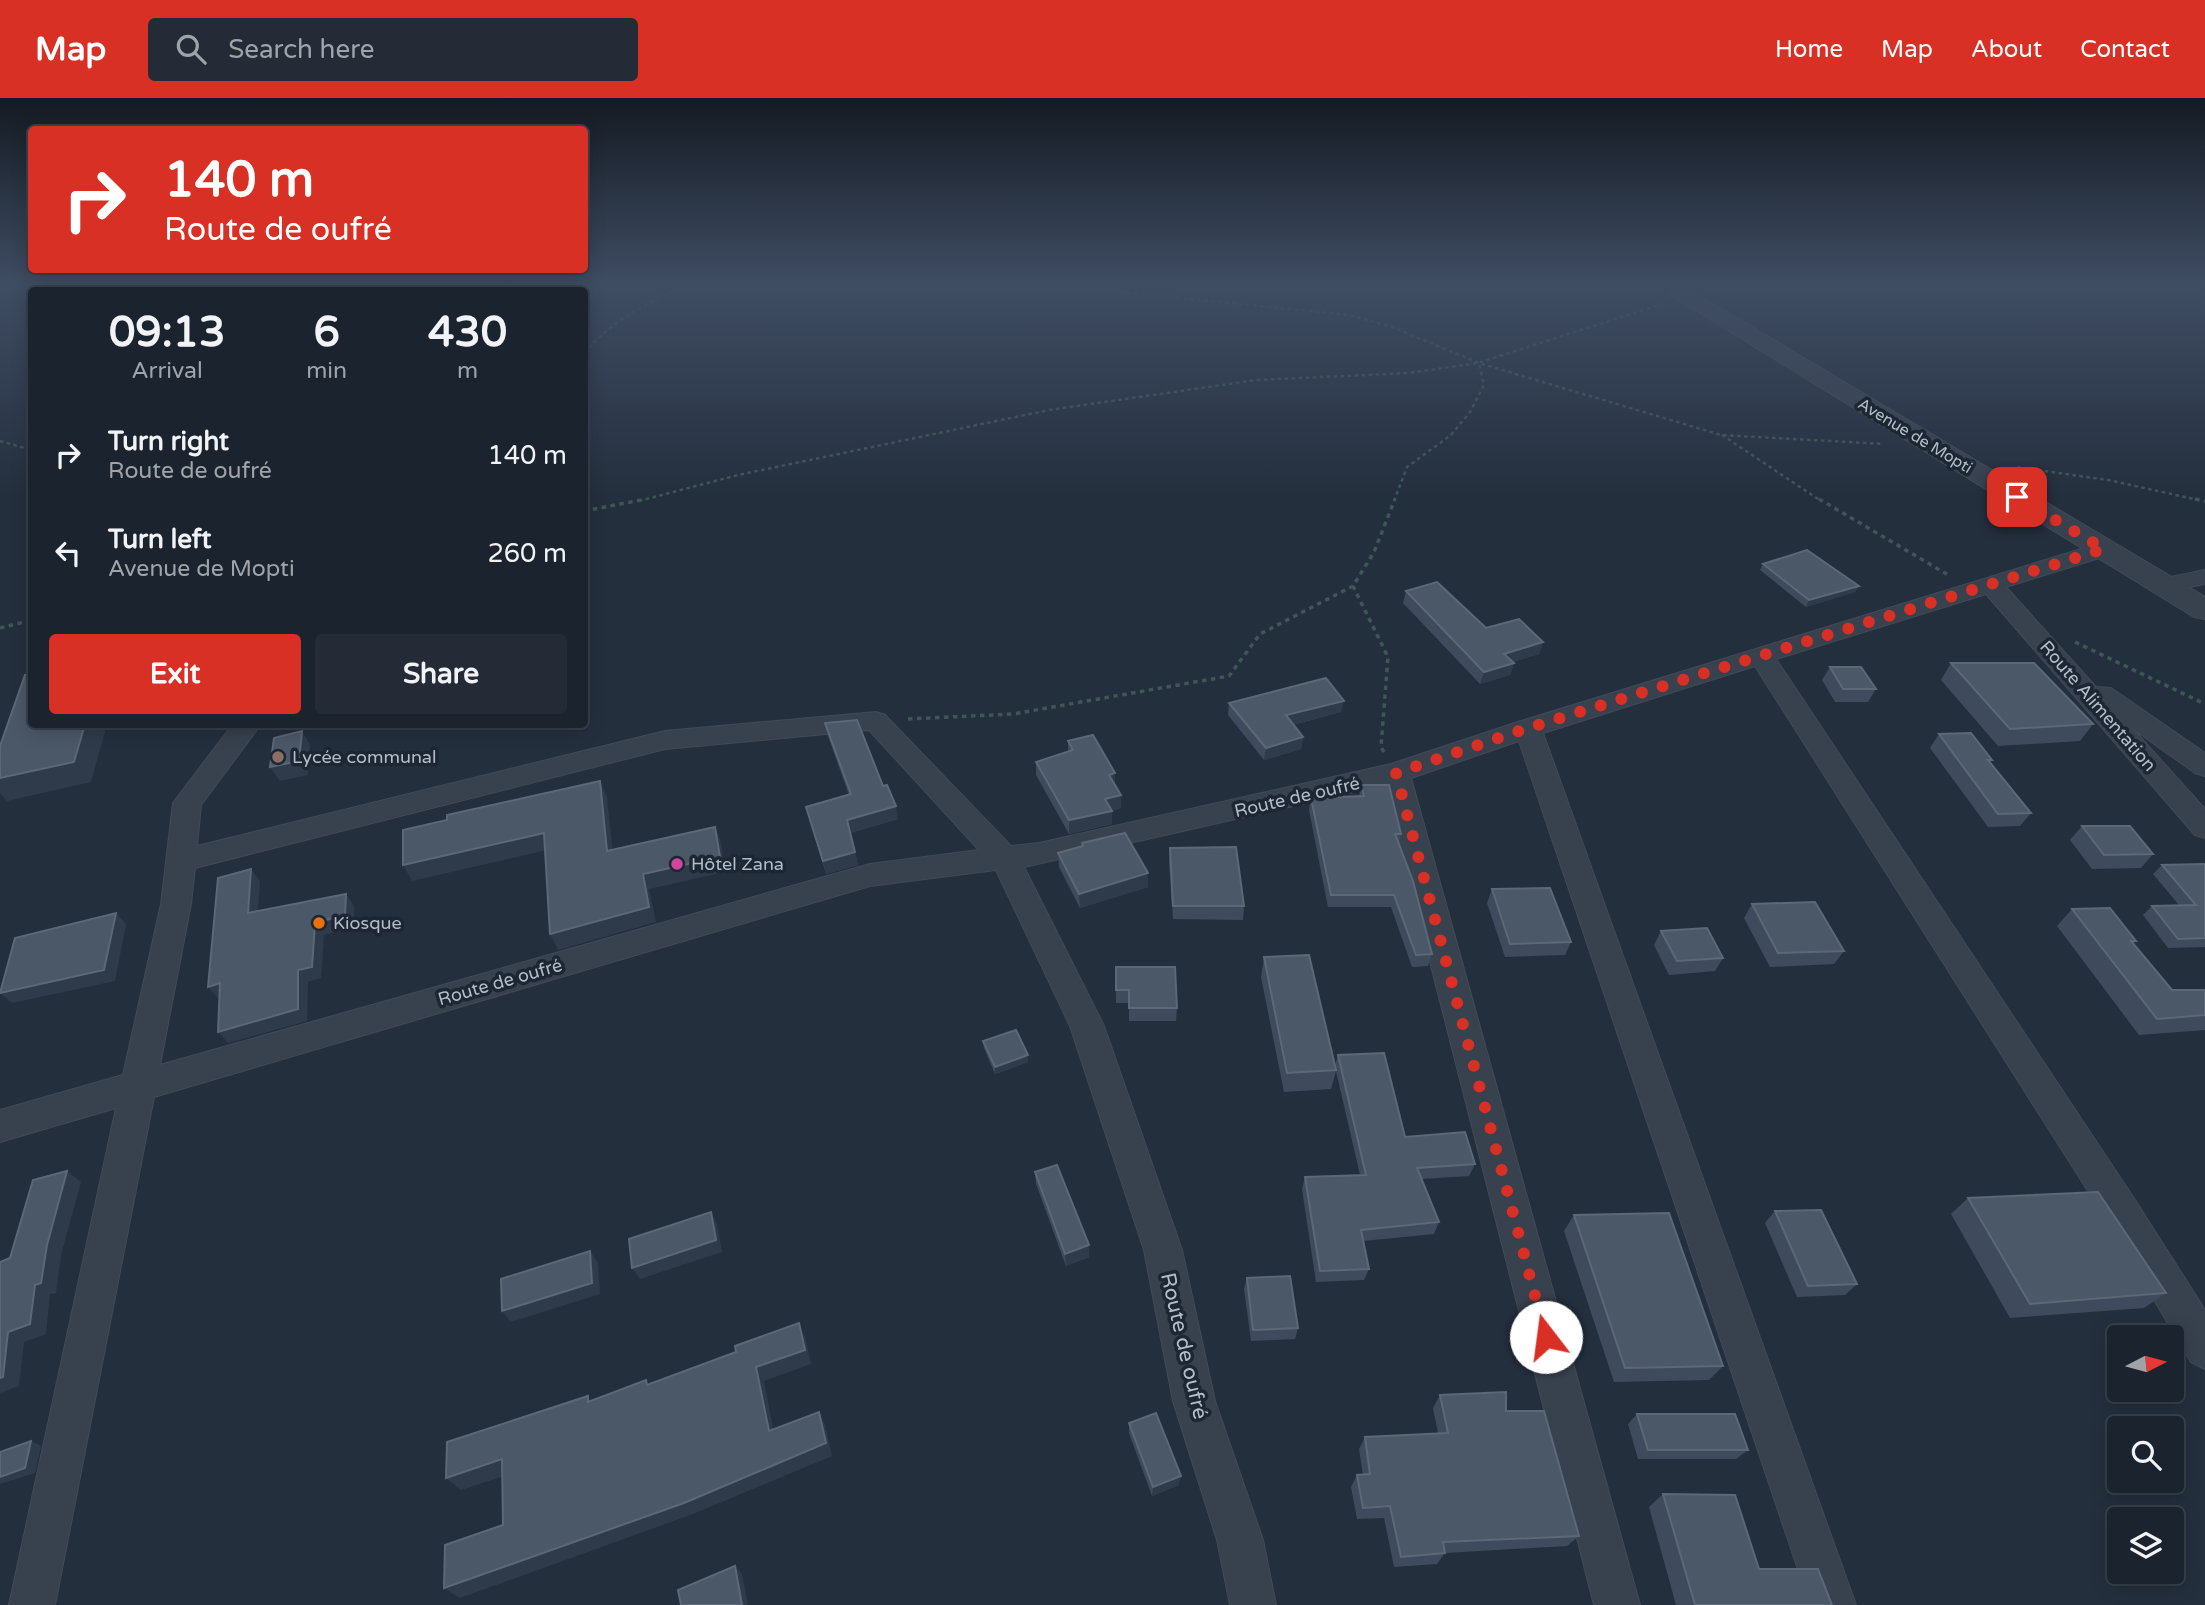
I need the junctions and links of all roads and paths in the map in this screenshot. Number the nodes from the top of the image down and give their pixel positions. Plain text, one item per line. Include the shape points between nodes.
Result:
1 (1456, 353) edge
2 (1505, 353) edge
3 (1778, 353) edge
4 (1479, 363) junction
5 (0, 442) edge
6 (1897, 447) dead end
7 (28, 449) edge
8 (2017, 467) dead end
9 (2205, 501) edge
10 (588, 511) edge
11 (2104, 549) junction
12 (2205, 577) edge
13 (1990, 584) junction
14 (2164, 585) junction
15 (1353, 586) junction
16 (2205, 610) edge
17 (28, 621) edge
18 (0, 628) edge
19 (1761, 655) junction
20 (2062, 666) junction
21 (876, 721) junction
22 (245, 728) edge
23 (1528, 728) junction
24 (2205, 766) edge
25 (1396, 773) junction
26 (2205, 828) edge
27 (1005, 859) junction
28 (181, 861) junction
29 (139, 1085) junction
30 (0, 1126) edge
31 (2205, 1348) edge
32 (32, 1605) edge
33 (1253, 1605) edge
34 (1617, 1605) edge
35 (1833, 1605) edge

1 - 4 path
2 - 4 path
3 - 11 street, Avenue de Mopti
4 - 6 path via 1721,435
4 - 10 path via 1409,373 1256,380 1049,410
4 - 15 path via 1484,385 1470,412 1451,435 1408,467 1374,552
5 - 7 path
8 - 9 path
11 - 13 street, Route de oufré
11 - 14 street, Avenue de Mopti
12 - 14 street
13 - 19 street, Route de oufré
13 - 20 street, Route Alimentation
14 - 16 street, Avenue de Mopti
15 - 21 path via 1260,634 1229,676 1013,714
15 - 25 path via 1388,657 1381,747
17 - 18 path
19 - 23 street, Route de oufré
19 - 31 street
20 - 24 street
20 - 26 street, Route Alimentation
21 - 27 street, Route de oufré
21 - 28 street via 665,740
22 - 28 street via 187,803
23 - 25 street, Route de oufré
23 - 35 street
25 - 27 street, Route de oufré
25 - 34 street
27 - 29 street, Route de oufré via 870,876
27 - 33 street, Route de oufré via 1087,1026 1163,1250 1194,1401 1240,1540
28 - 29 street
29 - 30 street, Route de oufré
29 - 32 street

